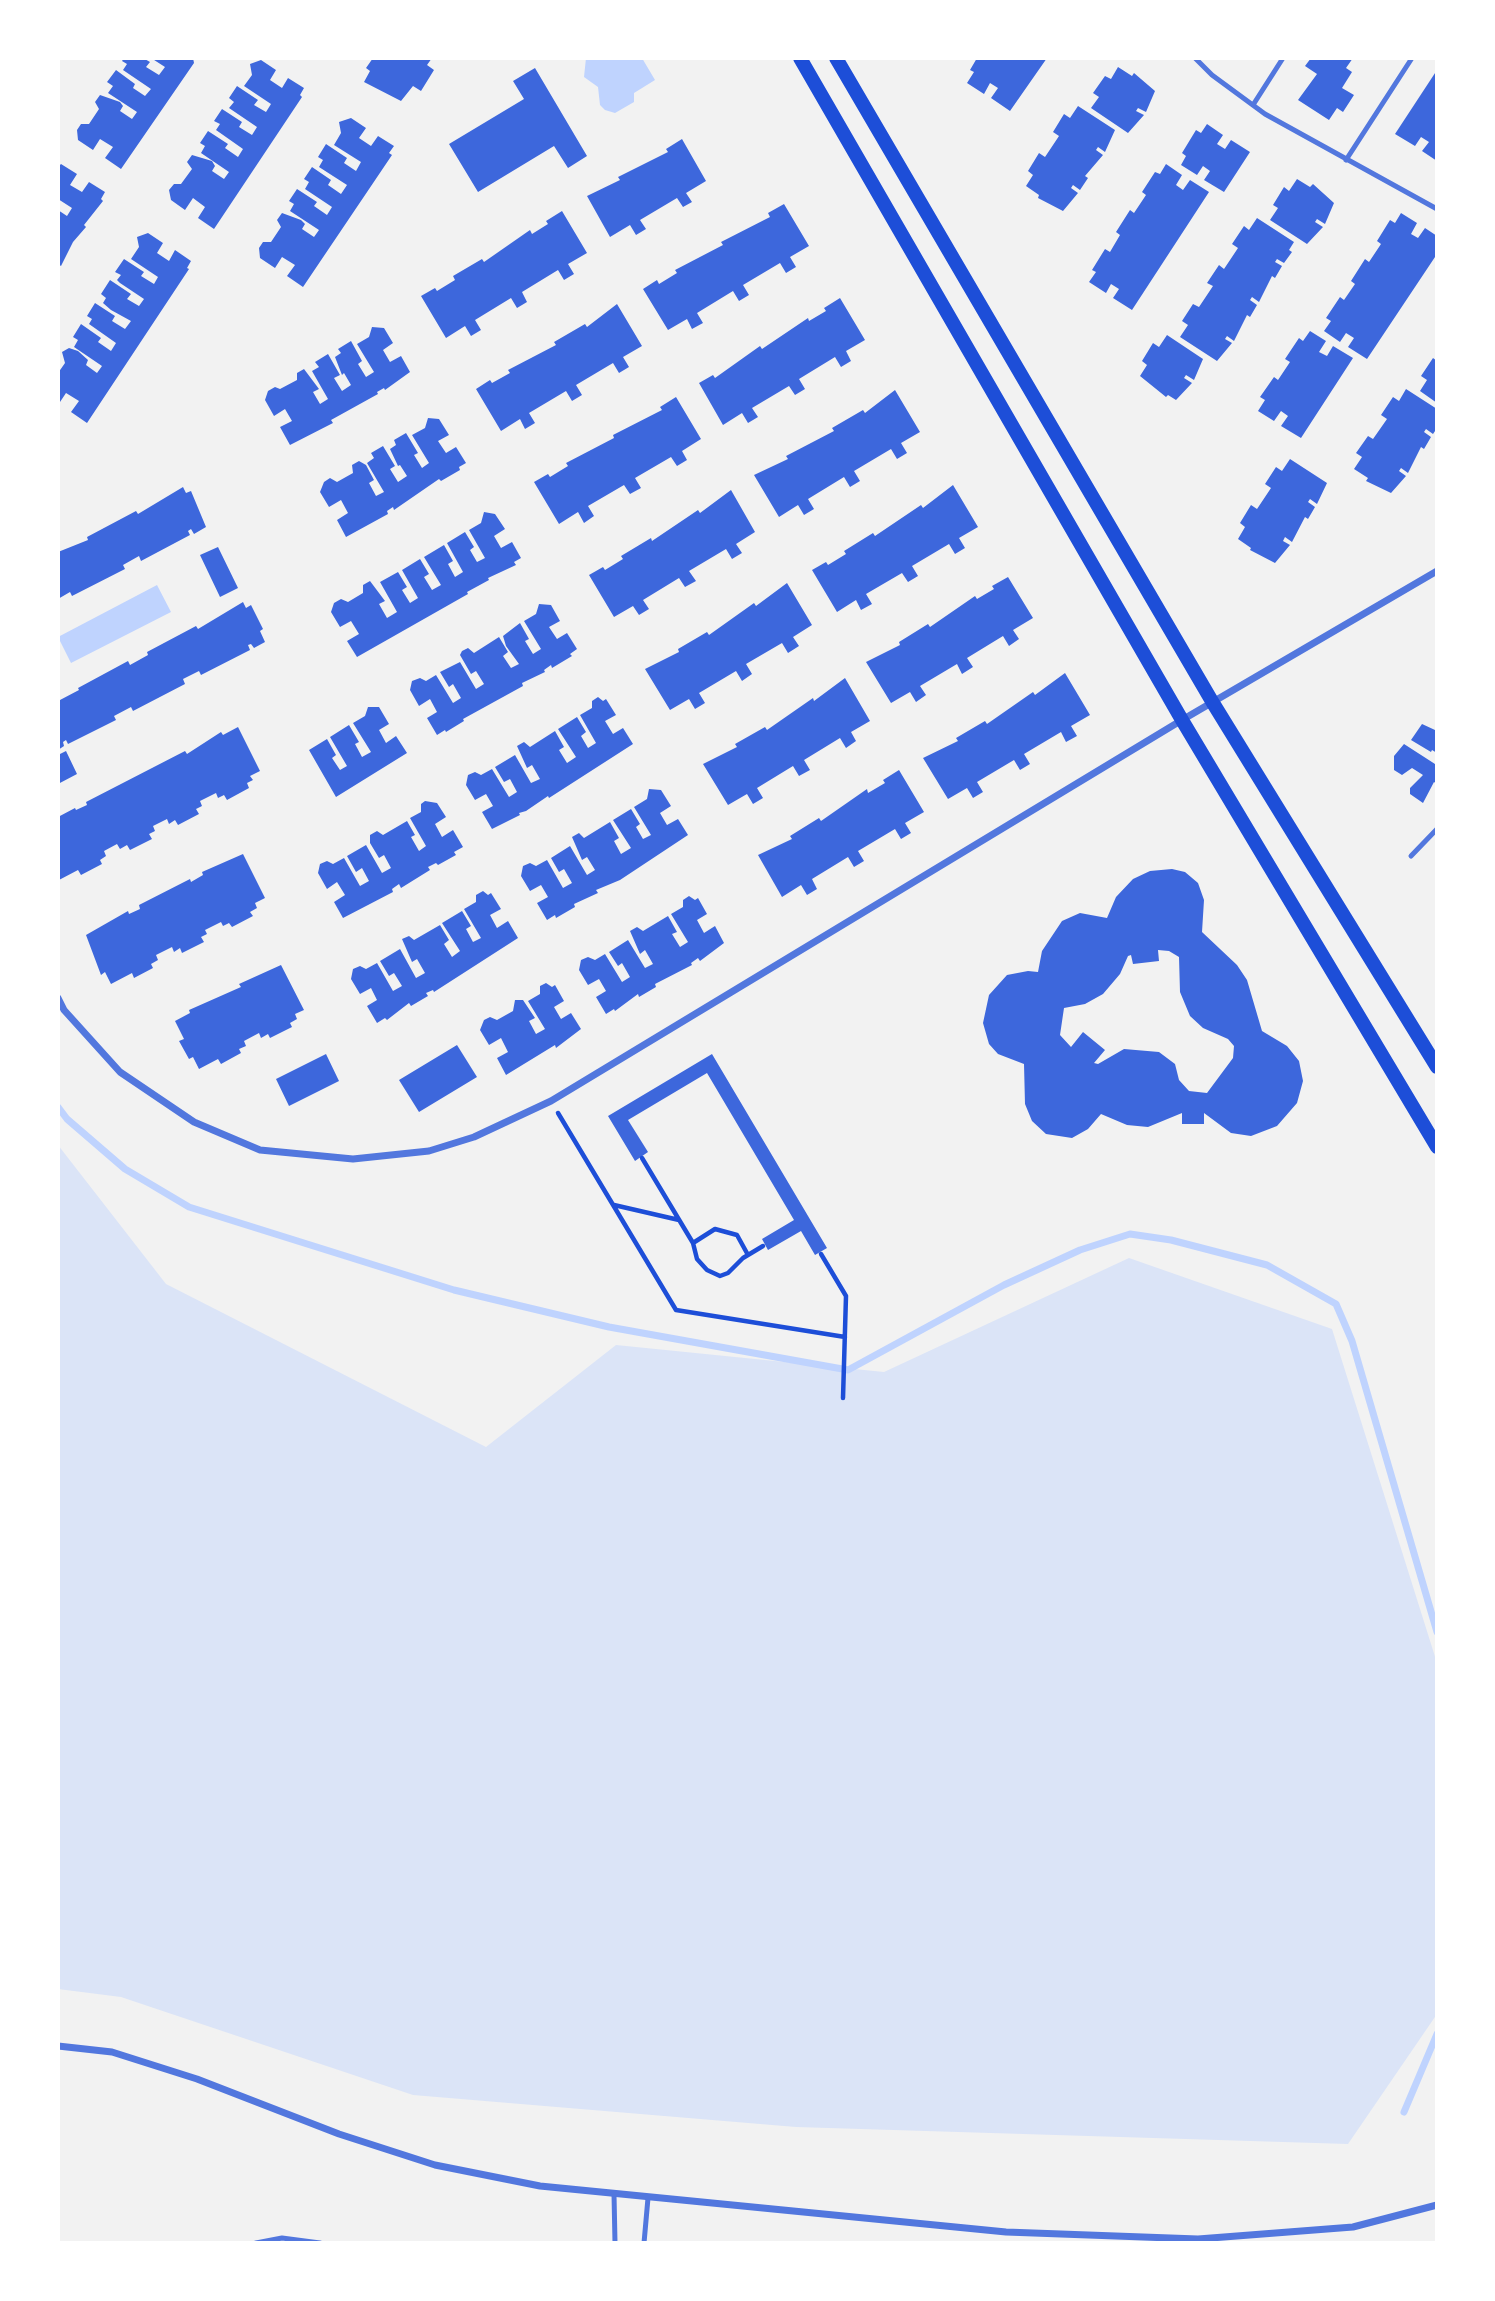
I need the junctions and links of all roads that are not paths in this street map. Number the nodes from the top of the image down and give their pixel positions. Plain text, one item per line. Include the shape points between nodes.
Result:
1 (800, 58) edge
2 (836, 58) edge
3 (1195, 58) edge
4 (1283, 58) edge
5 (1412, 58) edge
6 (1253, 105) junction
7 (1346, 160) junction
8 (1437, 209) edge
9 (1437, 571) edge
10 (1213, 703) junction
11 (1182, 720) junction
12 (1437, 829) edge
13 (1412, 856) dead end
14 (58, 998) edge
15 (1437, 1067) edge
16 (1437, 1147) edge
17 (58, 2046) edge
18 (614, 2194) junction
19 (649, 2197) junction
20 (1437, 2205) edge
21 (256, 2243) edge
22 (320, 2243) edge
23 (615, 2243) edge
24 (644, 2243) edge

1 - 11 main road
2 - 10 main road
3 - 6 lane
4 - 6 lane
5 - 7 lane
6 - 7 lane
7 - 8 lane
9 - 10 street
10 - 11 street
10 - 15 main road
11 - 14 street via 551,1101 474,1137 429,1151 353,1159 260,1150 194,1122 120,1072
11 - 16 main road
12 - 13 lane
17 - 18 street via 124,2056 197,2079 435,2165 540,2186
18 - 19 street
18 - 23 lane
19 - 20 street via 1006,2232 1198,2239 1353,2227
19 - 24 lane
21 - 22 lane via 282,2238

